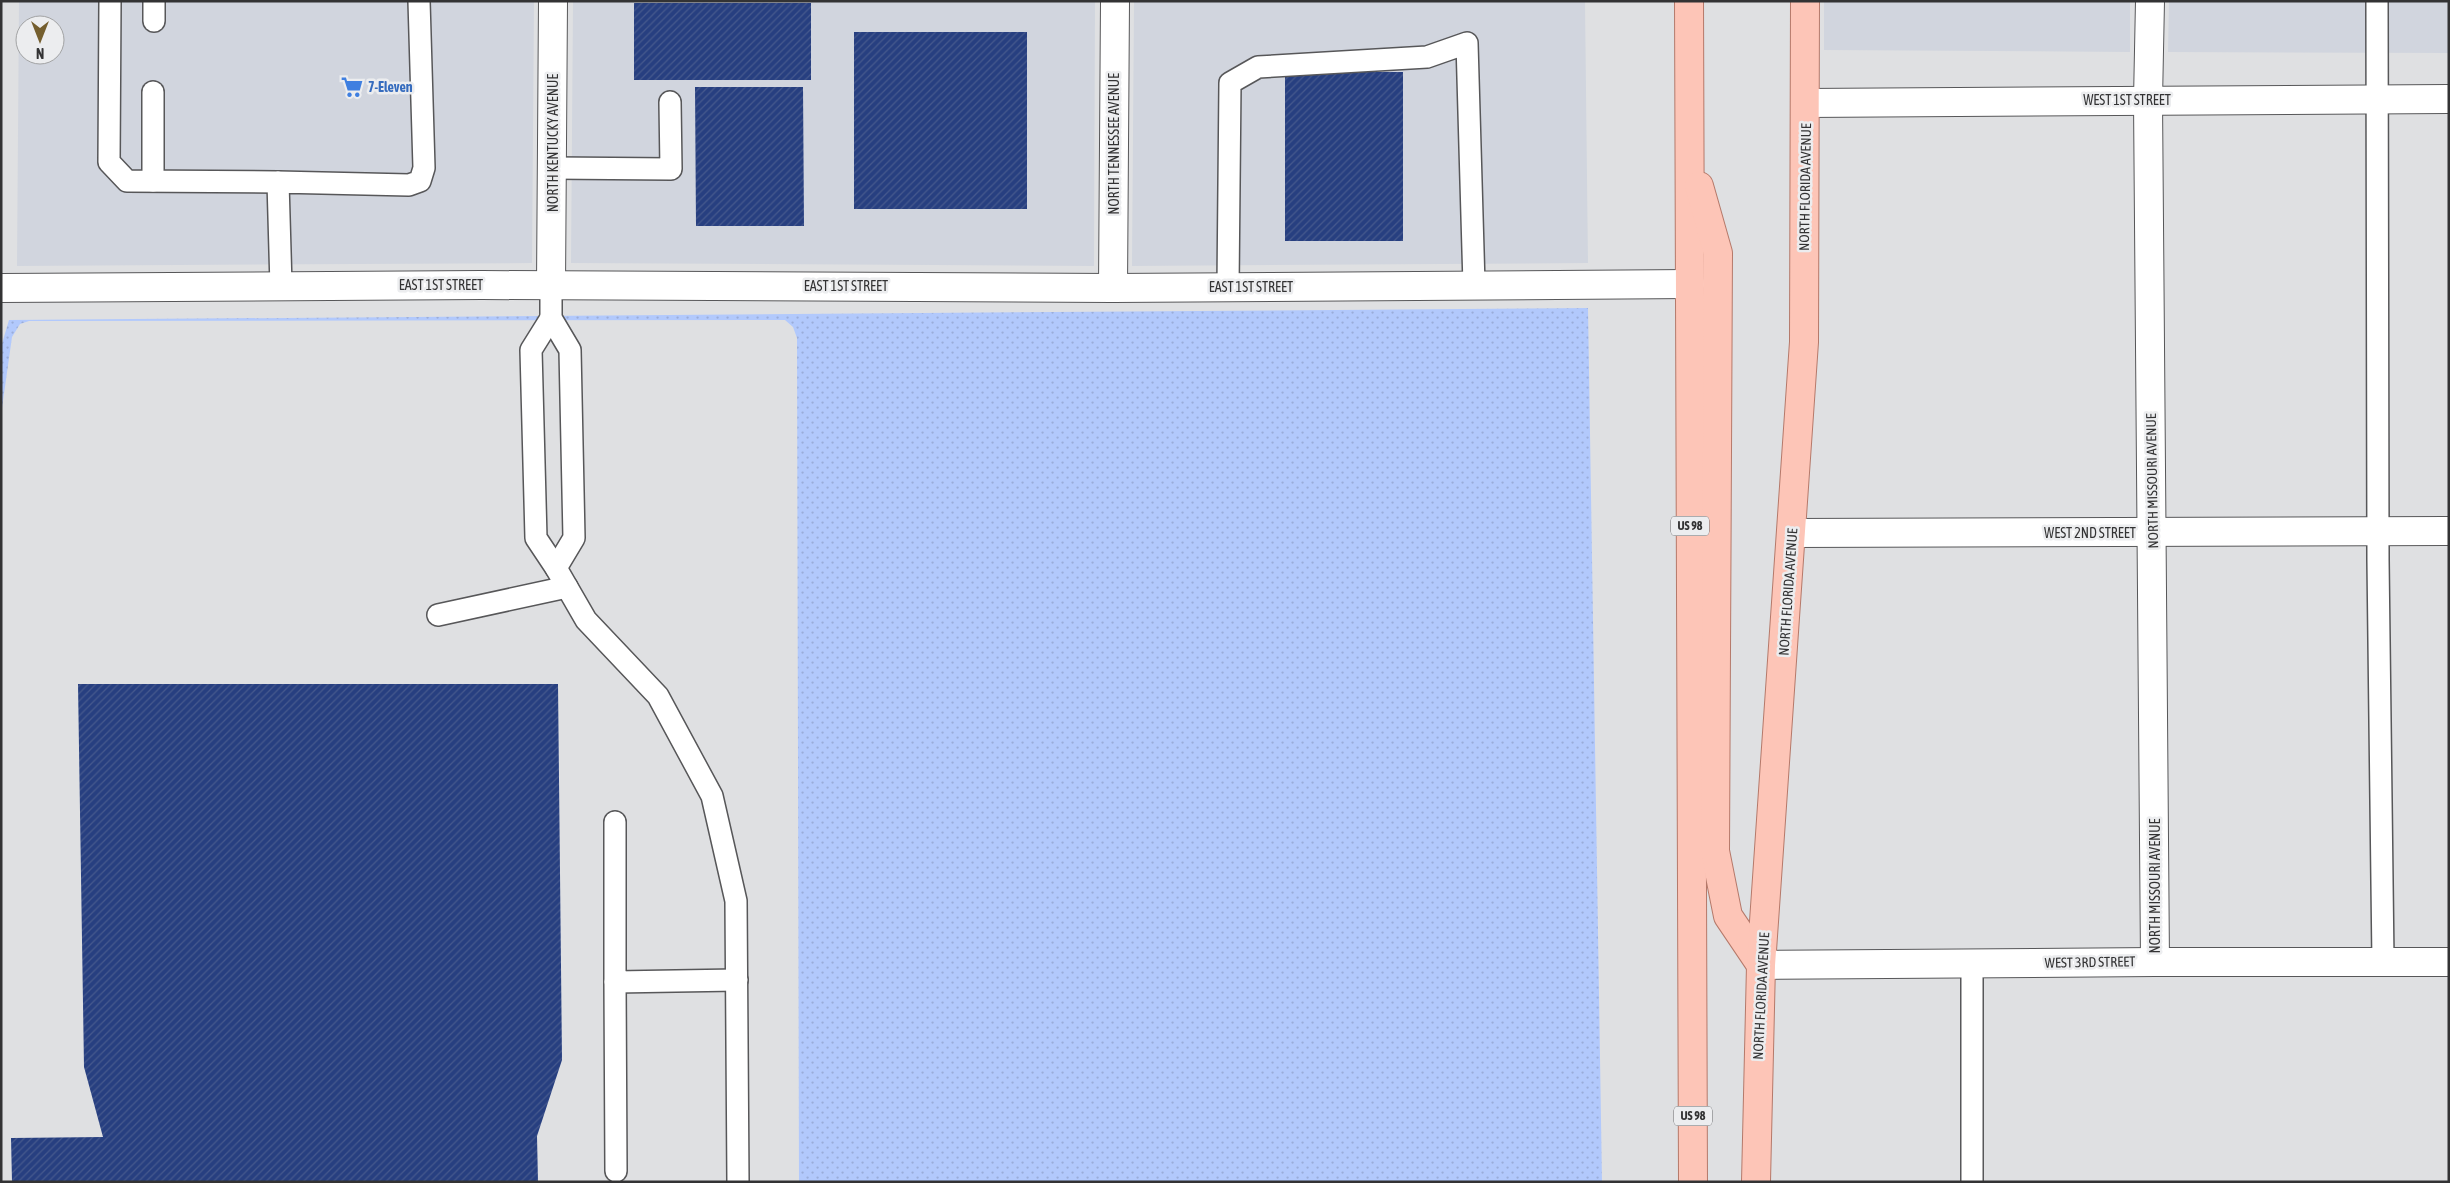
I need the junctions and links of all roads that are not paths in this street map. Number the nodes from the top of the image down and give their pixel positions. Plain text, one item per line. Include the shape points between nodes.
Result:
1 (110, 1) edge
2 (419, 1) edge
3 (553, 1) edge
4 (1115, 1) edge
5 (1689, 1) edge
6 (1805, 1) edge
7 (2150, 1) edge
8 (2377, 1) edge
9 (153, 92) dead end
10 (2377, 99) junction
11 (2449, 99) edge
12 (2148, 100) junction
13 (670, 102) dead end
14 (1805, 103) junction
15 (1690, 154) junction
16 (552, 168) junction
17 (153, 180) junction
18 (278, 182) junction
19 (1690, 284) junction
20 (551, 285) junction
21 (1474, 285) junction
22 (281, 286) junction
23 (1228, 287) junction
24 (1, 288) edge
25 (1113, 288) junction
26 (551, 318) junction
27 (2449, 531) edge
28 (2378, 532) junction
29 (1792, 534) junction
30 (2152, 534) junction
31 (556, 568) junction
32 (567, 587) junction
33 (438, 615) dead end
34 (615, 822) dead end
35 (2155, 962) junction
36 (2383, 962) junction
37 (2449, 962) edge
38 (1972, 963) junction
39 (1762, 965) junction
40 (737, 980) junction
41 (614, 982) junction
42 (616, 1171) dead end
43 (738, 1182) edge
44 (1693, 1182) edge
45 (1756, 1182) edge
46 (1972, 1182) edge

1 - 17 lane via 109,162 126,180
2 - 18 lane via 424,168 420,181 409,185
3 - 16 street, NORTH KENTUCKY AVENUE
4 - 25 street, NORTH TENNESSEE AVENUE
5 - 15 main road, US 98
6 - 14 main road, NORTH FLORIDA AVENUE
7 - 12 street, NORTH MISSOURI AVENUE
8 - 10 lane
9 - 17 lane
10 - 11 street, WEST 1ST STREET
10 - 12 street, WEST 1ST STREET
10 - 28 lane
12 - 14 street, WEST 1ST STREET
12 - 30 street, NORTH MISSOURI AVENUE
13 - 16 lane via 671,169
14 - 29 main road, NORTH FLORIDA AVENUE via 1804,342
15 - 19 main road, US 98
15 - 39 main road via 1718,253 1715,851 1728,916
16 - 20 street, NORTH KENTUCKY AVENUE
17 - 18 lane
18 - 22 lane
19 - 21 street, EAST 1ST STREET
19 - 44 main road, US 98
20 - 22 street, EAST 1ST STREET
20 - 25 street, EAST 1ST STREET
20 - 26 lane
21 - 23 street, EAST 1ST STREET
21 - 23 lane via 1467,44 1427,57 1258,67 1230,83
22 - 24 street, EAST 1ST STREET
23 - 25 street, EAST 1ST STREET
26 - 31 lane via 570,350 574,538
26 - 31 lane via 531,350 536,538
27 - 28 street, WEST 2ND STREET
28 - 30 street, WEST 2ND STREET
28 - 36 lane
29 - 30 street, WEST 2ND STREET
29 - 39 main road, NORTH FLORIDA AVENUE
30 - 35 street, NORTH MISSOURI AVENUE
31 - 32 lane
32 - 33 lane
32 - 40 lane via 586,620 658,696 712,796 736,902
34 - 41 lane
35 - 36 street, WEST 3RD STREET
35 - 38 street, WEST 3RD STREET
36 - 37 street, WEST 3RD STREET
38 - 39 street, WEST 3RD STREET
38 - 46 lane
39 - 45 main road, NORTH FLORIDA AVENUE
40 - 41 lane
40 - 43 lane
41 - 42 lane

